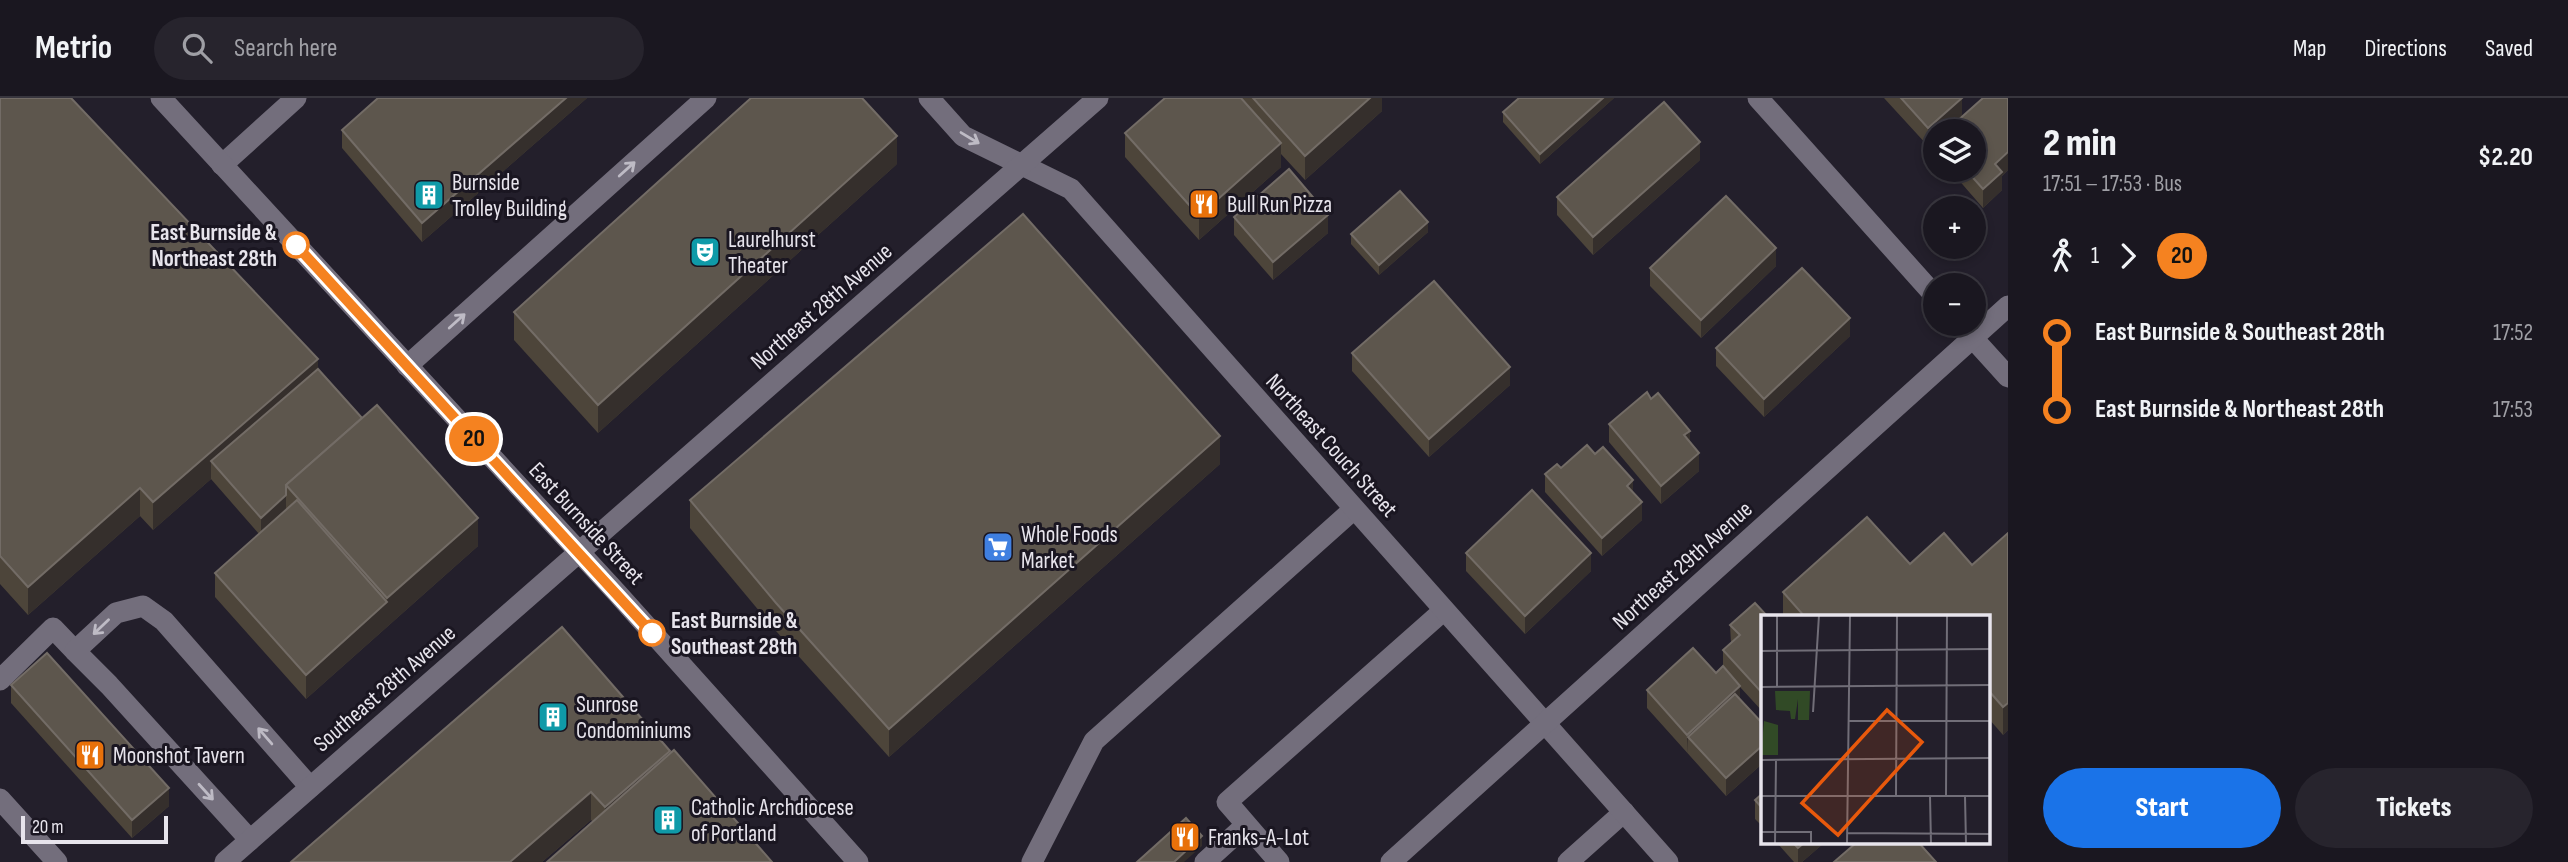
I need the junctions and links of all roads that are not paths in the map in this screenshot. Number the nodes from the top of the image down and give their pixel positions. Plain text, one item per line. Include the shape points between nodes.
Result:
1 (161, 98) edge
2 (296, 98) edge
3 (706, 98) edge
4 (929, 98) edge
5 (1098, 98) edge
6 (1758, 98) edge
7 (222, 165) junction
8 (1022, 165) junction
9 (1923, 282) edge
10 (2008, 306) edge
11 (1986, 319) edge
12 (1961, 336) edge
13 (1971, 336) edge
14 (407, 366) junction
15 (2008, 377) edge
16 (1354, 509) junction
17 (578, 552) junction
18 (1443, 611) junction
19 (75, 651) junction
20 (3, 671) edge
21 (1545, 724) junction
22 (310, 787) junction
23 (0, 799) edge
24 (1624, 812) junction
25 (1246, 825) junction
26 (250, 840) junction
27 (57, 862) edge
28 (225, 862) edge
29 (858, 862) edge
30 (1032, 862) edge
31 (1205, 862) edge
32 (1279, 862) edge
33 (1391, 862) edge
34 (1568, 862) edge
35 (1668, 862) edge

1 - 7 street, East Burnside Street
2 - 7 street
14 -> 3 street
4 -> 8 street, Northeast Couch Street via 963,136
5 - 8 street, Northeast 28th Avenue
6 - 9 street
7 - 14 street, East Burnside Street
8 - 16 street, Northeast Couch Street via 1070,190
8 - 17 street, Northeast 28th Avenue
10 - 11 street, Northeast 29th Avenue
12 - 21 street, Northeast 29th Avenue
13 - 15 street
14 - 17 street, East Burnside Street
16 - 18 street, Northeast Couch Street
16 - 30 street via 1094,741
17 - 22 street, Southeast 28th Avenue
17 - 29 street, East Burnside Street
18 - 21 street, Northeast Couch Street
18 - 25 street via 1227,802
19 - 20 street via 54,628
22 -> 19 street via 164,621 143,606 116,612
19 -> 26 street
21 - 24 street, Northeast Couch Street
21 - 33 street, Northeast 29th Avenue
22 - 26 street, Southeast 28th Avenue
23 - 27 street
24 - 34 street
24 - 35 street, Northeast Couch Street
25 - 31 street
25 - 32 street
26 - 28 street, Southeast 28th Avenue

